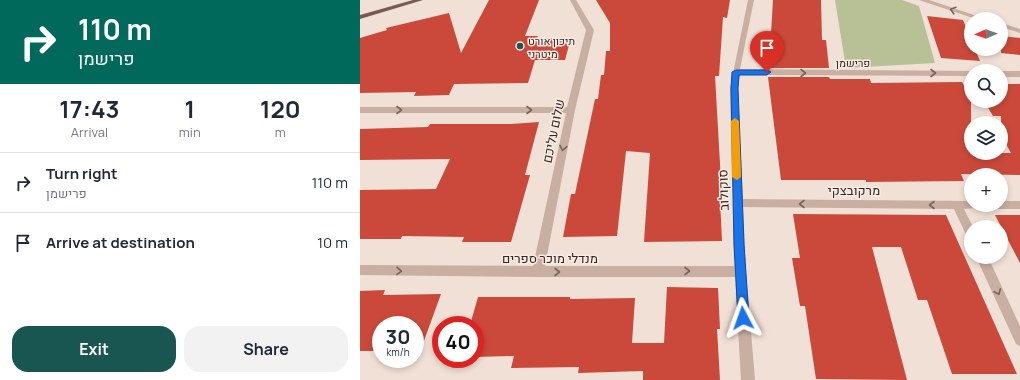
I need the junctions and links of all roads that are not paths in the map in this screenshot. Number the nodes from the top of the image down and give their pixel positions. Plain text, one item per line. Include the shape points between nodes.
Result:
1 (420, 0) edge
2 (573, 0) edge
3 (751, 0) edge
4 (922, 0) edge
5 (964, 13) edge
6 (360, 17) edge
7 (1008, 27) edge
8 (1020, 31) edge
9 (736, 72) junction
10 (964, 73) edge
11 (1008, 74) edge
12 (1020, 74) edge
13 (360, 110) edge
14 (571, 110) junction
15 (738, 203) junction
16 (958, 205) junction
17 (964, 205) edge
18 (1008, 205) edge
19 (1020, 205) edge
20 (965, 220) edge
21 (985, 264) edge
22 (360, 270) edge
23 (740, 271) junction
24 (538, 272) junction
25 (1020, 340) edge
26 (748, 380) edge

1 - 6 main road
2 - 14 street, שלום עליכם via 590,30
3 - 9 street, סוקולוב
5 -> 4 street
7 - 8 street
9 -> 10 street, פרישמן
9 - 15 street, סוקולוב via 734,88
11 - 12 street
13 -> 14 street
14 -> 24 street, שלום עליכם
16 -> 15 street, מרקובצקי
15 - 23 street, סוקולוב
16 - 17 street, מרקובצקי
16 - 20 street
18 - 19 street
21 -> 25 street
22 -> 24 street, מנדלי מוכר ספרים
24 -> 23 street, מנדלי מוכר ספרים
23 - 26 street, סוקולוב

